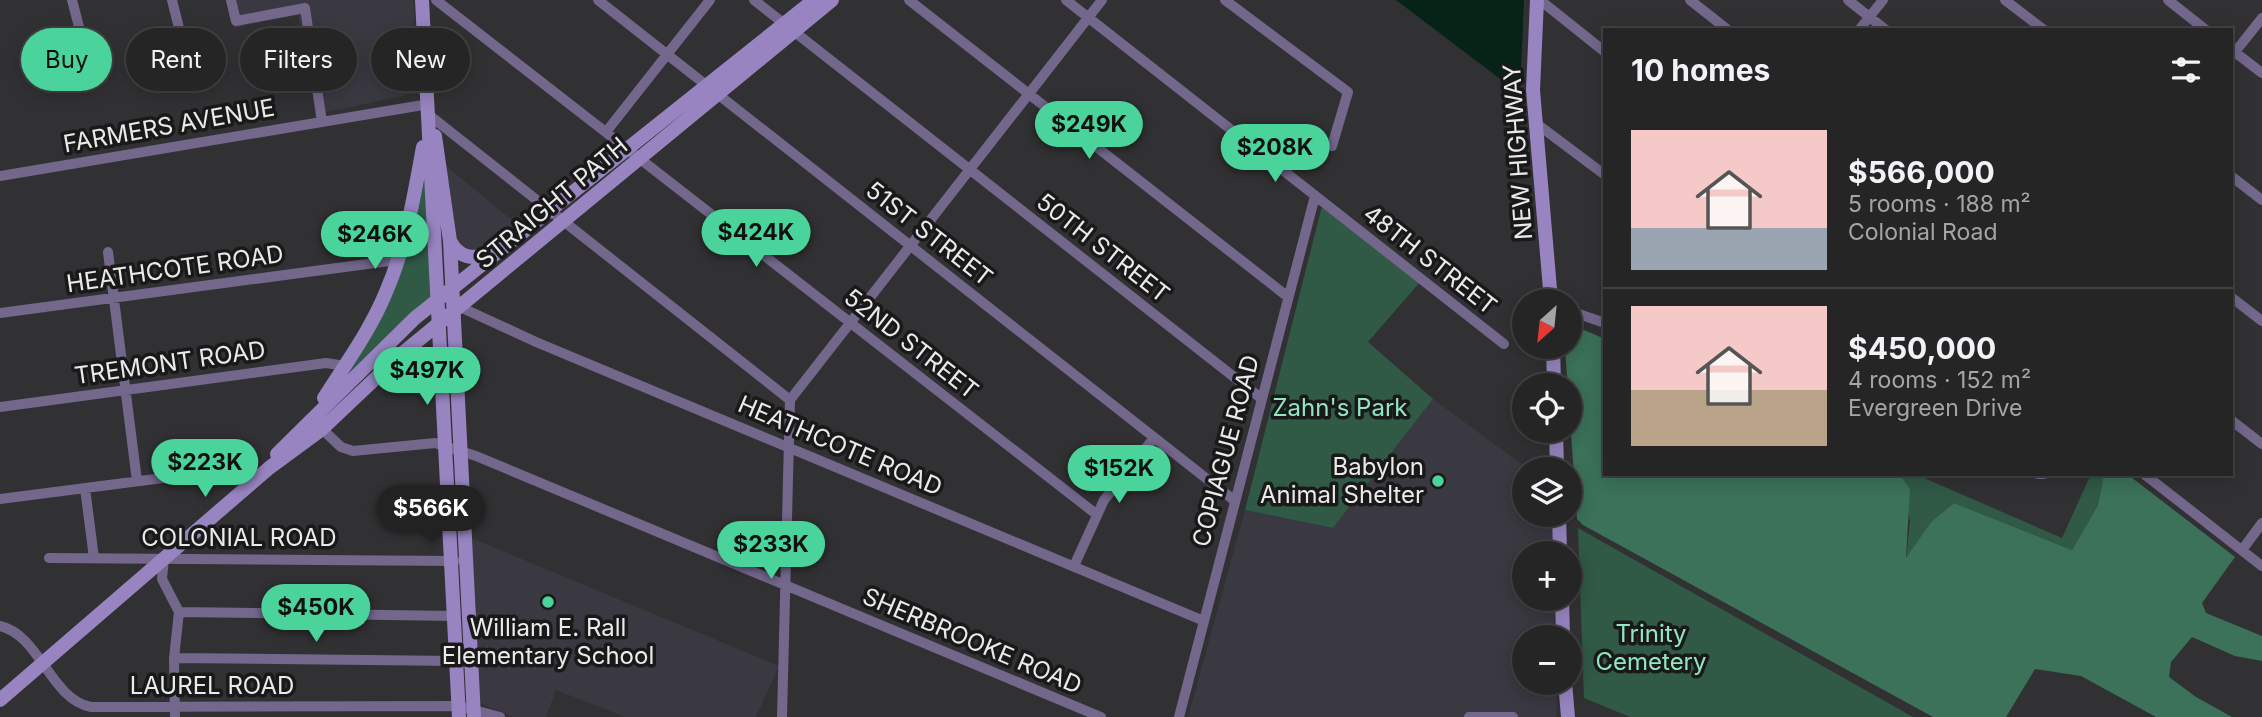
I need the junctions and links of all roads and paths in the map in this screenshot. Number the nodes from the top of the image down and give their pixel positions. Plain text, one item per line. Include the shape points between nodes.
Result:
1 (72, 0) edge
2 (172, 0) edge
3 (231, 0) edge
4 (422, 0) edge
5 (436, 0) edge
6 (598, 0) edge
7 (710, 0) edge
8 (754, 0) edge
9 (814, 0) edge
10 (832, 0) edge
11 (909, 0) edge
12 (1066, 0) edge
13 (1102, 0) edge
14 (1225, 0) edge
15 (1539, 0) edge
16 (1690, 0) edge
17 (1848, 0) edge
18 (1882, 0) edge
19 (2006, 0) edge
20 (2168, 0) edge
21 (1869, 17) junction
22 (1088, 18) junction
23 (2262, 19) edge
24 (79, 28) edge
25 (179, 28) edge
26 (789, 28) junction
27 (1725, 28) edge
28 (1861, 28) edge
29 (1883, 28) edge
30 (2041, 28) edge
31 (2203, 28) edge
32 (1603, 50) edge
33 (2233, 53) edge
34 (667, 55) junction
35 (2262, 73) edge
36 (712, 90) junction
37 (1029, 94) junction
38 (429, 109) junction
39 (322, 122) junction
40 (1537, 124) junction
41 (606, 132) junction
42 (1332, 146) dead end
43 (628, 149) junction
44 (640, 159) junction
45 (970, 170) junction
46 (1603, 174) edge
47 (0, 176) edge
48 (2233, 178) edge
49 (1315, 196) junction
50 (2262, 200) edge
51 (550, 210) junction
52 (564, 221) junction
53 (515, 237) junction
54 (450, 241) junction
55 (911, 246) junction
56 (108, 252) dead end
57 (496, 253) junction
58 (397, 260) junction
59 (1550, 289) edge
60 (1287, 297) junction
61 (114, 298) junction
62 (2233, 299) edge
63 (450, 302) junction
64 (0, 313) edge
65 (1582, 315) edge
66 (2262, 321) edge
67 (439, 322) junction
68 (1603, 322) edge
69 (850, 323) junction
70 (1504, 344) dead end
71 (398, 357) junction
72 (345, 366) junction
73 (442, 366) junction
74 (127, 391) junction
75 (1262, 399) junction
76 (790, 400) junction
77 (0, 407) edge
78 (2233, 422) edge
79 (315, 426) junction
80 (1154, 438) junction
81 (2262, 444) edge
82 (788, 447) junction
83 (453, 449) junction
84 (2147, 476) edge
85 (136, 481) junction
86 (253, 482) junction
87 (85, 488) junction
88 (0, 499) edge
89 (1235, 501) junction
90 (1096, 514) junction
91 (2262, 523) edge
92 (2242, 550) junction
93 (49, 558) dead end
94 (94, 558) junction
95 (164, 558) junction
96 (459, 561) junction
97 (2262, 565) edge
98 (1074, 566) junction
99 (786, 585) junction
100 (179, 612) junction
101 (455, 616) junction
102 (1204, 621) junction
103 (0, 626) edge
104 (174, 658) junction
105 (457, 661) junction
106 (42, 664) junction
107 (1566, 695) edge
108 (0, 700) edge
109 (175, 712) edge
110 (466, 712) edge
111 (500, 717) edge
112 (782, 717) edge
113 (1101, 717) edge
114 (1179, 717) edge
115 (1469, 717) edge
116 (1513, 717) edge
117 (1568, 717) edge

1 - 24 street
2 - 25 street
3 - 39 street via 236,21 305,8
4 - 38 main road
5 - 41 street, 52ND STREET
6 - 34 street, 51ST STREET
7 - 34 street
8 - 26 street, 50TH STREET
9 - 26 main road, STRAIGHT PATH
10 - 26 main road, STRAIGHT PATH
11 - 37 street
12 - 22 street, 48TH STREET
13 - 22 street
14 - 42 street via 1348,92
15 - 32 street
15 - 40 main road, NEW HIGHWAY via 1533,90
16 - 27 street
17 - 21 street
18 - 21 street
19 - 30 street
20 - 31 street
21 - 28 street
21 - 29 street
22 - 37 street
22 - 49 street, 48TH STREET
23 - 33 street
26 - 36 main road, STRAIGHT PATH
26 - 45 street, 50TH STREET
33 - 35 street
34 - 36 street, 51ST STREET
34 - 41 street
36 - 43 main road, STRAIGHT PATH
36 - 44 main road, STRAIGHT PATH
36 - 55 street, 51ST STREET
37 - 45 street
37 - 60 street
38 - 39 street, FARMERS AVENUE
38 - 51 street
38 - 54 main road
38 - 58 main road via 408,228
38 - 63 main road via 430,188
39 - 47 street, FARMERS AVENUE
40 - 46 street
40 - 59 main road, NEW HIGHWAY
41 - 43 street, 52ND STREET
43 - 44 street, 52ND STREET
43 - 51 main road, STRAIGHT PATH
44 - 52 main road, STRAIGHT PATH
44 - 69 street, 52ND STREET
45 - 55 street
45 - 75 street, 50TH STREET
48 - 50 street
49 - 60 street, COPIAGUE ROAD
49 - 70 street, 48TH STREET
51 - 52 street
51 - 53 main road, STRAIGHT PATH
52 - 63 main road, STRAIGHT PATH
52 - 76 street
53 - 57 main road, STRAIGHT PATH
53 - 63 main road via 498,259
54 - 57 main road via 457,252 469,257
54 - 63 main road
55 - 69 street
55 - 80 street, 51ST STREET
56 - 61 street
57 - 63 main road, STRAIGHT PATH
58 - 61 street, HEATHCOTE ROAD
58 - 72 main road via 374,318
60 - 75 street, COPIAGUE ROAD
61 - 64 street, HEATHCOTE ROAD
61 - 74 street
62 - 66 street
63 - 67 main road
63 - 79 main road, STRAIGHT PATH via 388,342
63 - 82 street, HEATHCOTE ROAD
63 - 83 main road
65 - 68 street
67 - 71 main road, STRAIGHT PATH
67 - 73 main road
69 - 76 street
69 - 90 street, 52ND STREET
71 - 73 main road via 425,354
71 - 79 main road, STRAIGHT PATH
72 - 74 street, TREMONT ROAD via 326,363
72 - 79 main road
73 - 83 main road
74 - 77 street, TREMONT ROAD
74 - 85 street
75 - 89 street, COPIAGUE ROAD
76 - 82 street
78 - 81 street
79 - 83 street, SHERBROOKE ROAD via 353,451 435,443
79 - 86 main road, STRAIGHT PATH via 282,448
80 - 89 street, 51ST STREET
80 - 90 street
82 - 98 street, HEATHCOTE ROAD
82 - 99 street
83 - 96 main road
83 - 99 street, SHERBROOKE ROAD
84 - 92 street
85 - 86 street via 225,470
85 - 87 street
86 - 95 main road, STRAIGHT PATH
87 - 88 street
87 - 94 street
89 - 102 street, COPIAGUE ROAD
90 - 98 street
91 - 92 street
92 - 97 street
93 - 94 street, COLONIAL ROAD
94 - 95 street, COLONIAL ROAD
95 - 96 street, COLONIAL ROAD
95 - 100 street via 162,579
95 - 106 main road, STRAIGHT PATH
96 - 101 main road
96 - 110 main road
98 - 102 street, HEATHCOTE ROAD
99 - 112 street
99 - 113 street, SHERBROOKE ROAD
100 - 101 street
100 - 104 street
101 - 105 main road
102 - 114 street, COPIAGUE ROAD
103 - 106 street, LAUREL ROAD via 18,634
104 - 105 street
104 - 109 street
105 - 110 main road
106 - 108 main road, STRAIGHT PATH
106 - 109 street, LAUREL ROAD via 83,706
107 - 117 main road
109 - 110 street, LAUREL ROAD
110 - 111 street, LAUREL ROAD
115 - 116 street

